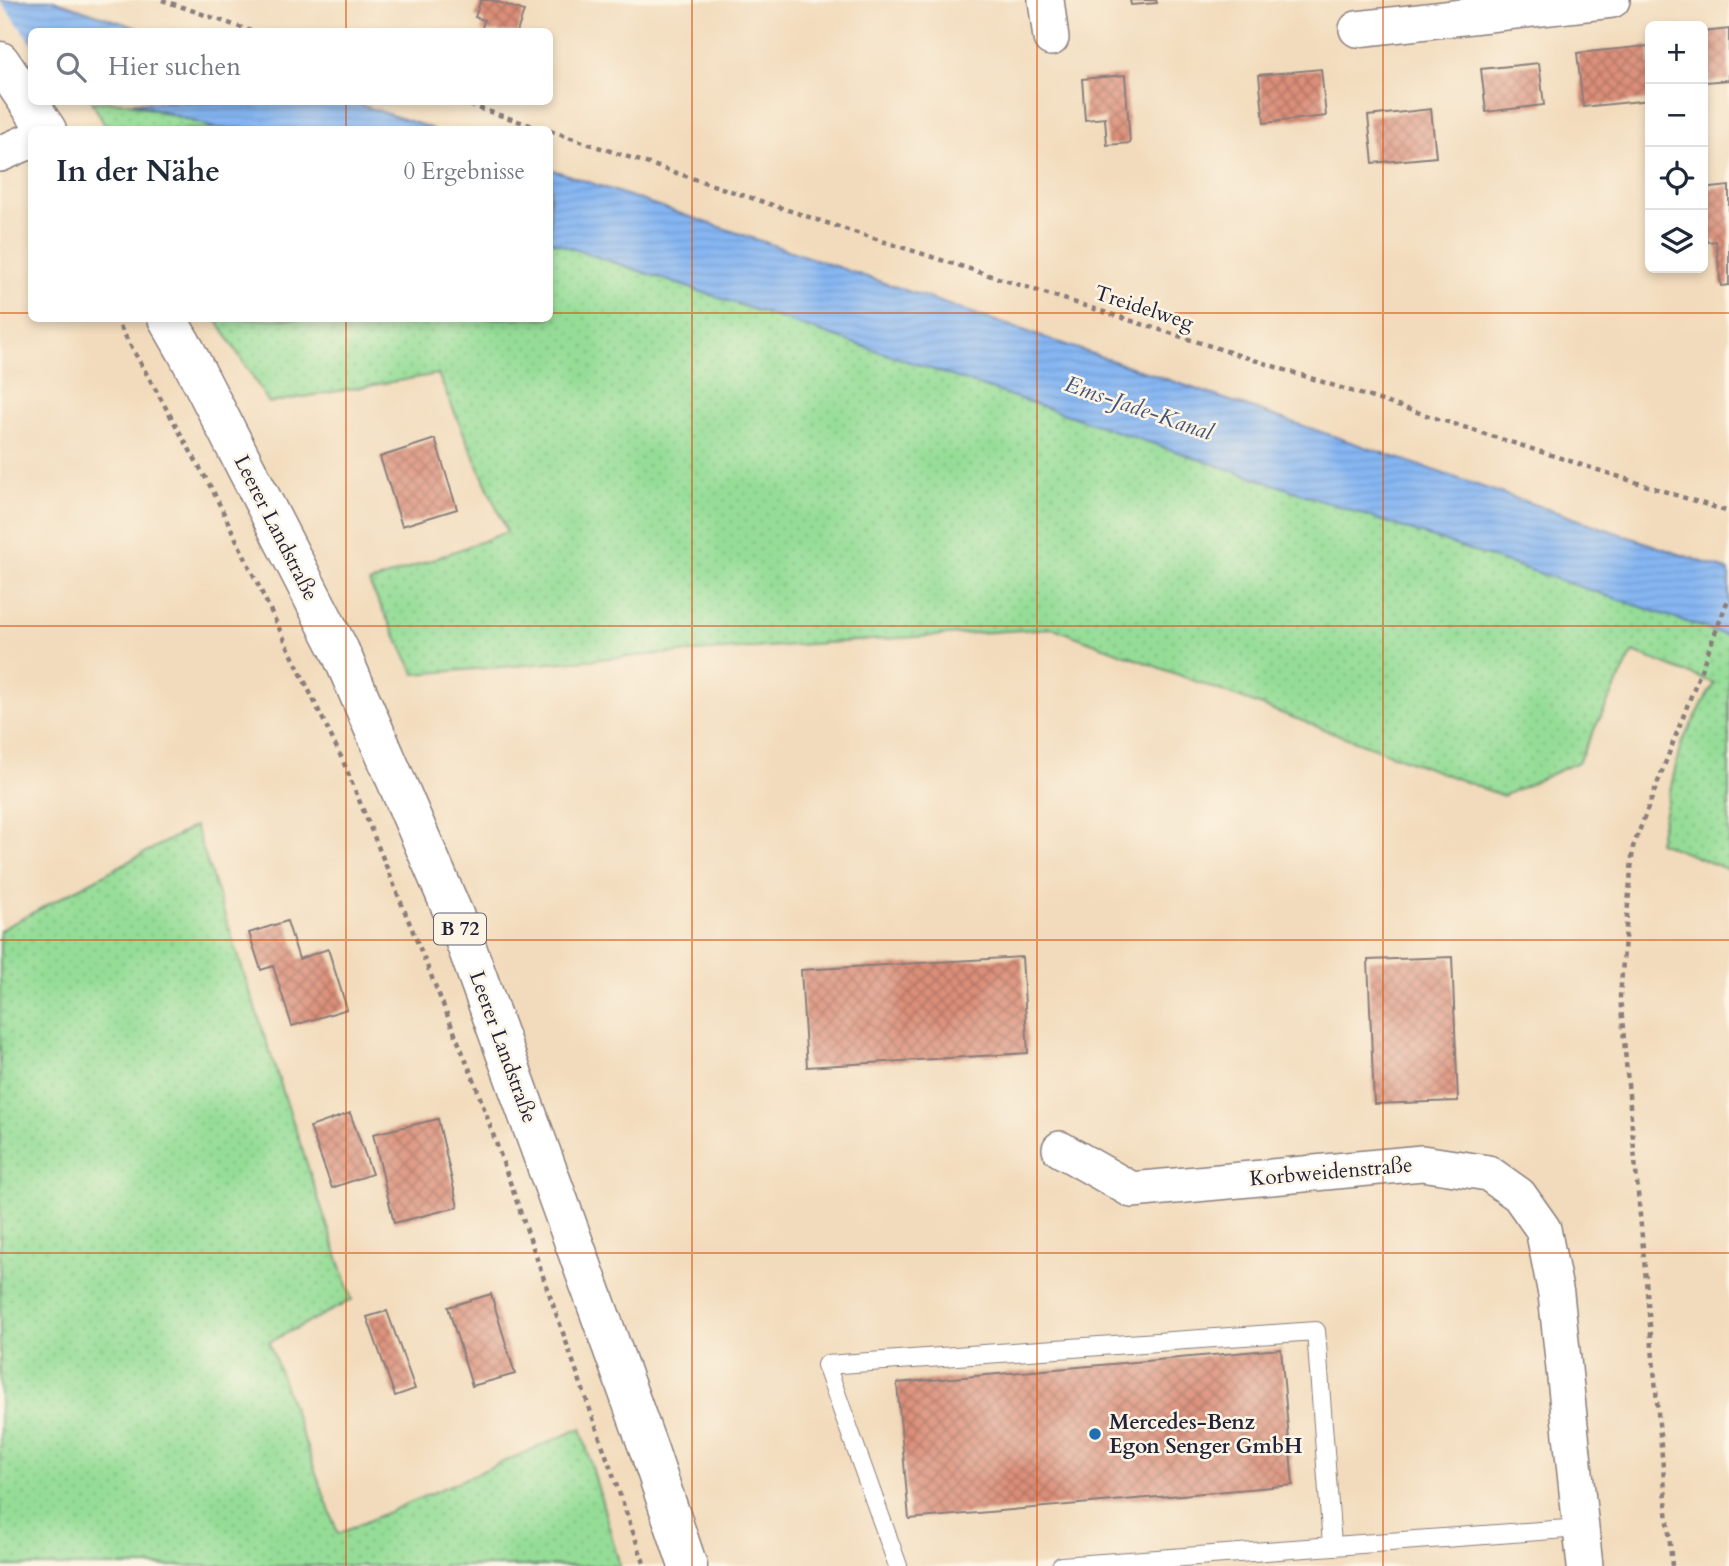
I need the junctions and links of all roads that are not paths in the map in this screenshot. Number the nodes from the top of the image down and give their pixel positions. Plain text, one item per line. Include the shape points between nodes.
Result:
1 (1046, 0) edge
2 (1612, 0) edge
3 (1357, 29) dead end
4 (1051, 38) dead end
5 (0, 61) edge
6 (37, 126) edge
7 (28, 136) edge
8 (0, 154) edge
9 (169, 322) edge
10 (1060, 1149) dead end
11 (1580, 1528) junction
12 (1332, 1545) junction
13 (688, 1566) edge
14 (898, 1566) edge
15 (1061, 1566) edge
16 (1585, 1566) edge

1 - 4 street
2 - 3 street
5 - 6 main road
7 - 8 street
9 - 13 main road, Leerer Landstraße / B 72 via 340,651 456,918
10 - 11 street, Korbweidenstraße via 1132,1190 1422,1163 1488,1173 1519,1195 1543,1230 1556,1294
11 - 12 lane
11 - 16 street, Korbweidenstraße
12 - 14 lane via 1316,1331 826,1365
12 - 15 lane

